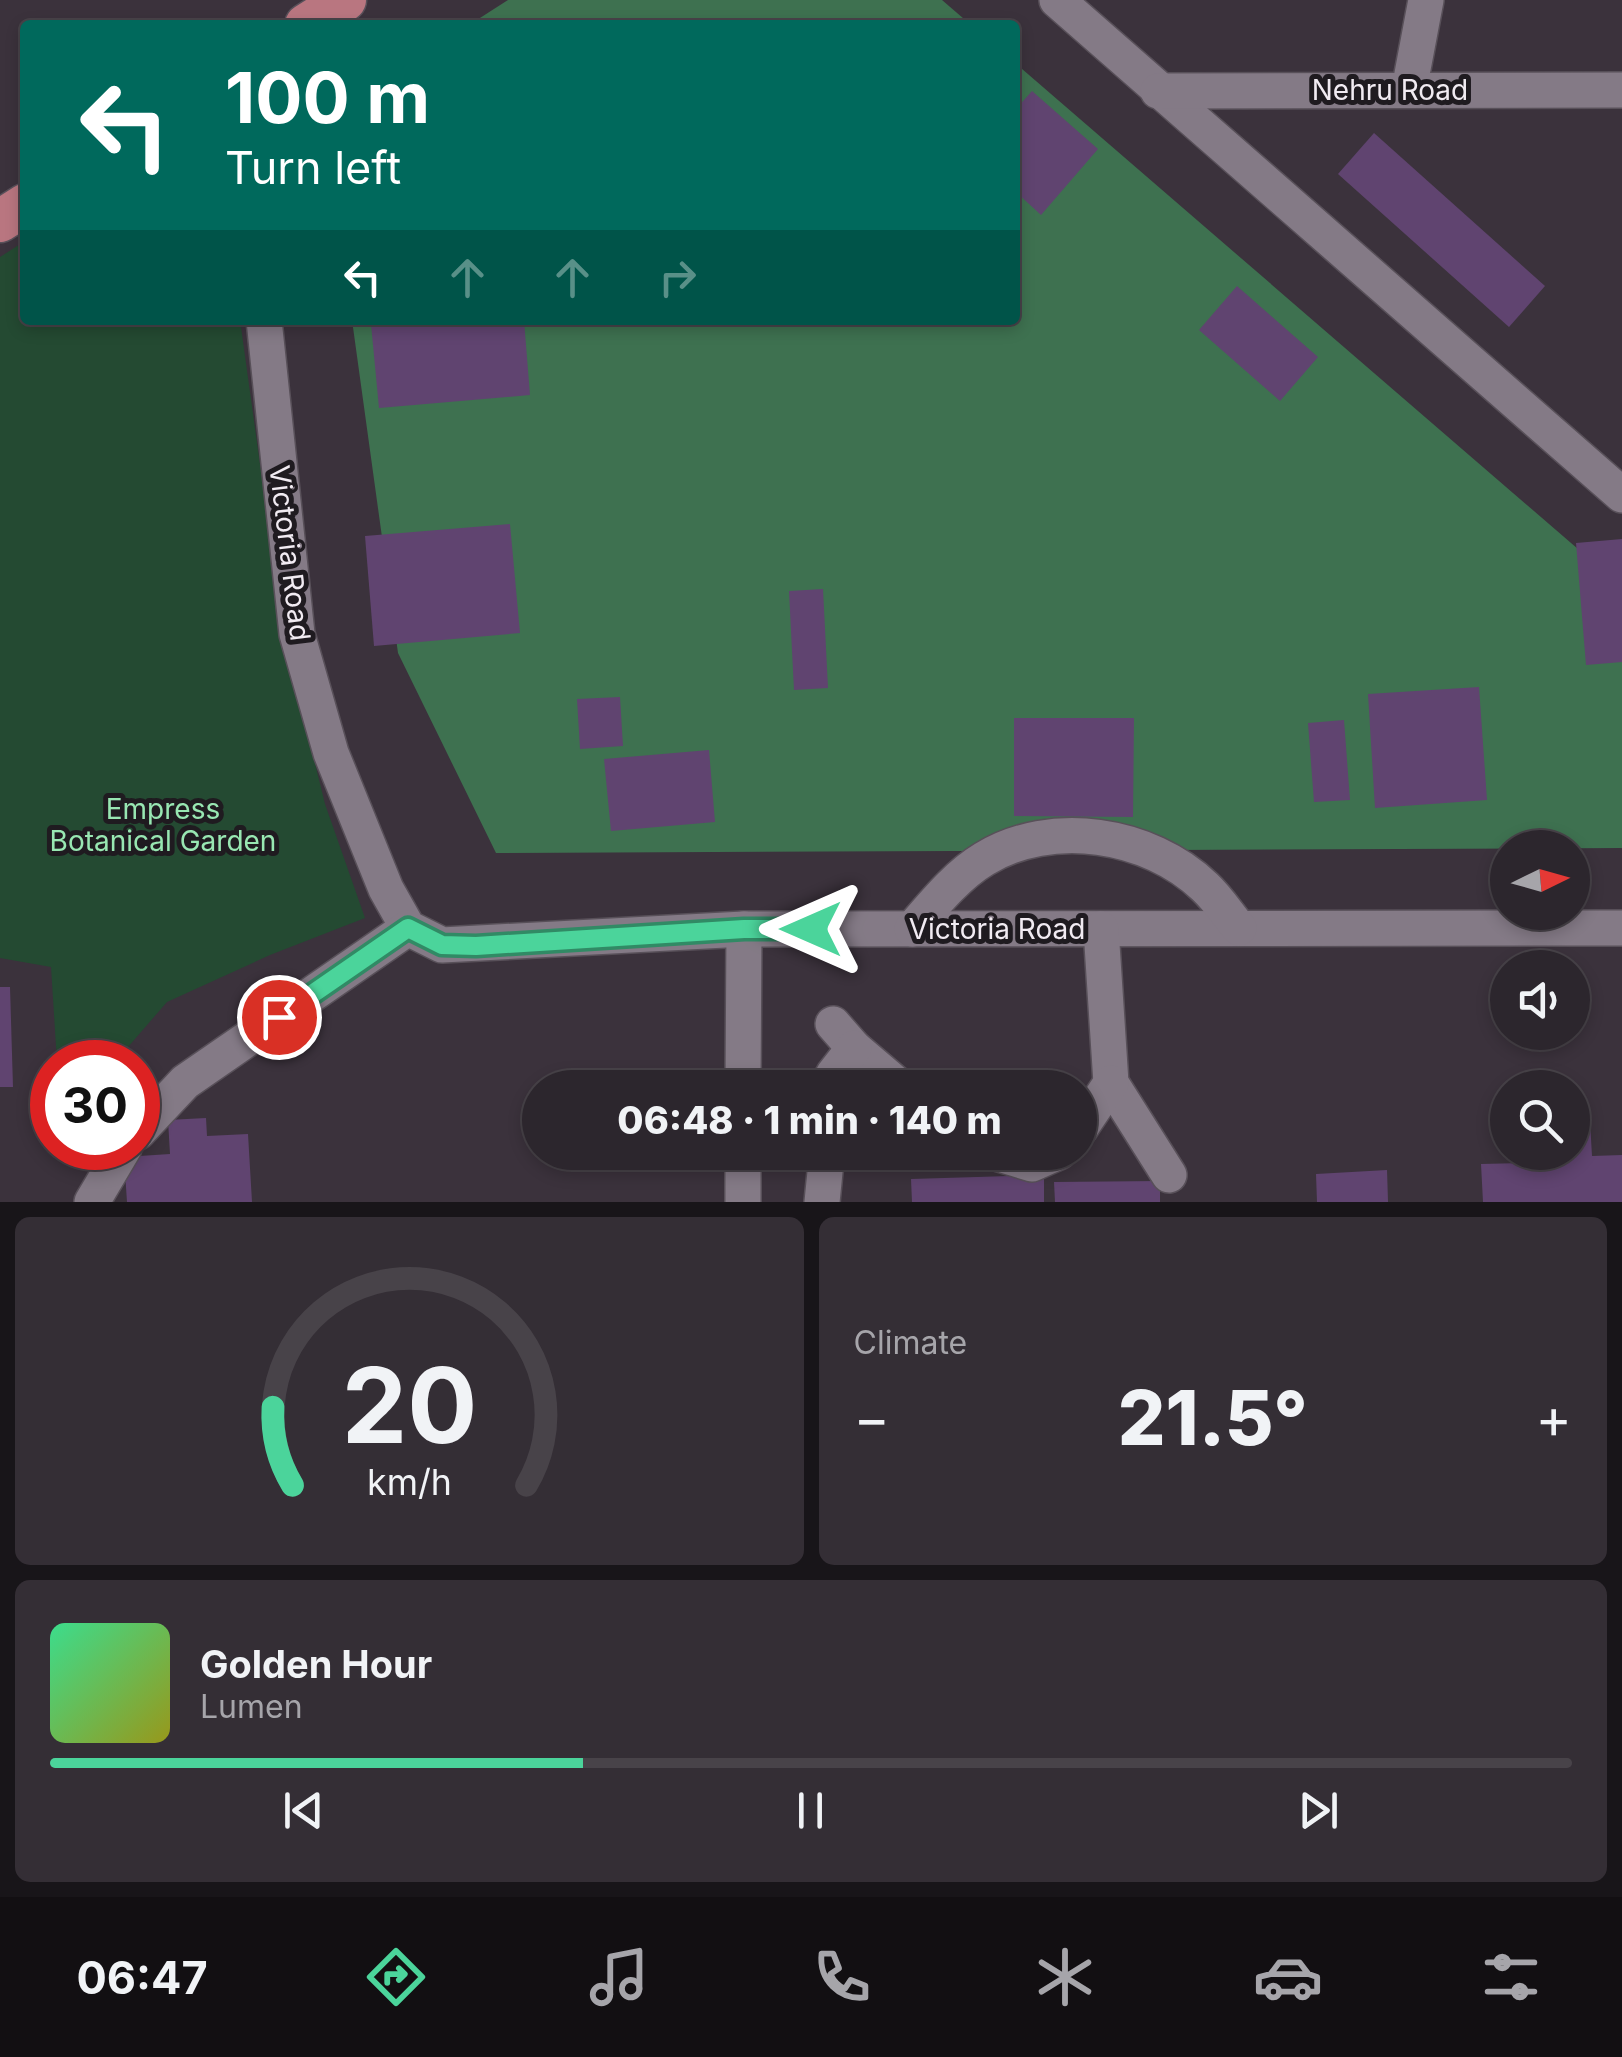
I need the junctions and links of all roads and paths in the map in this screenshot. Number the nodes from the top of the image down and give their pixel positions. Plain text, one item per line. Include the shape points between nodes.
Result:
1 (345, 0) edge
2 (1057, 0) edge
3 (1426, 0) edge
4 (314, 20) edge
5 (1158, 90) junction
6 (1408, 90) junction
7 (1622, 90) edge
8 (265, 325) edge
9 (1622, 495) edge
10 (408, 928) junction
11 (912, 928) junction
12 (1239, 928) junction
13 (1622, 928) edge
14 (744, 929) junction
15 (1102, 929) junction
16 (744, 1070) edge
17 (834, 1070) edge
18 (881, 1070) edge
19 (1111, 1084) junction
20 (1097, 1104) edge
21 (160, 1109) edge
22 (113, 1170) edge
23 (743, 1170) edge
24 (825, 1170) edge
25 (1169, 1176) dead end
26 (101, 1195) edge
27 (743, 1202) edge
28 (822, 1202) edge

1 - 4 main road
2 - 5 street
3 - 6 street
5 - 6 street, Nehru Road
5 - 9 street
6 - 7 street, Nehru Road
8 - 10 street, Victoria Road via 297,634 331,753
10 - 14 street, Victoria Road via 442,945 476,946
10 - 21 street via 185,1082
11 - 12 street via 981,860 1013,844 1098,835 1177,866
11 - 14 street, Victoria Road
11 - 15 street, Victoria Road
12 - 13 street, Victoria Road
12 - 15 street, Victoria Road
14 - 16 street
15 - 19 street
17 - 18 street via 844,1036
19 - 20 street
19 - 25 street
22 - 26 street
23 - 27 street
24 - 28 street

